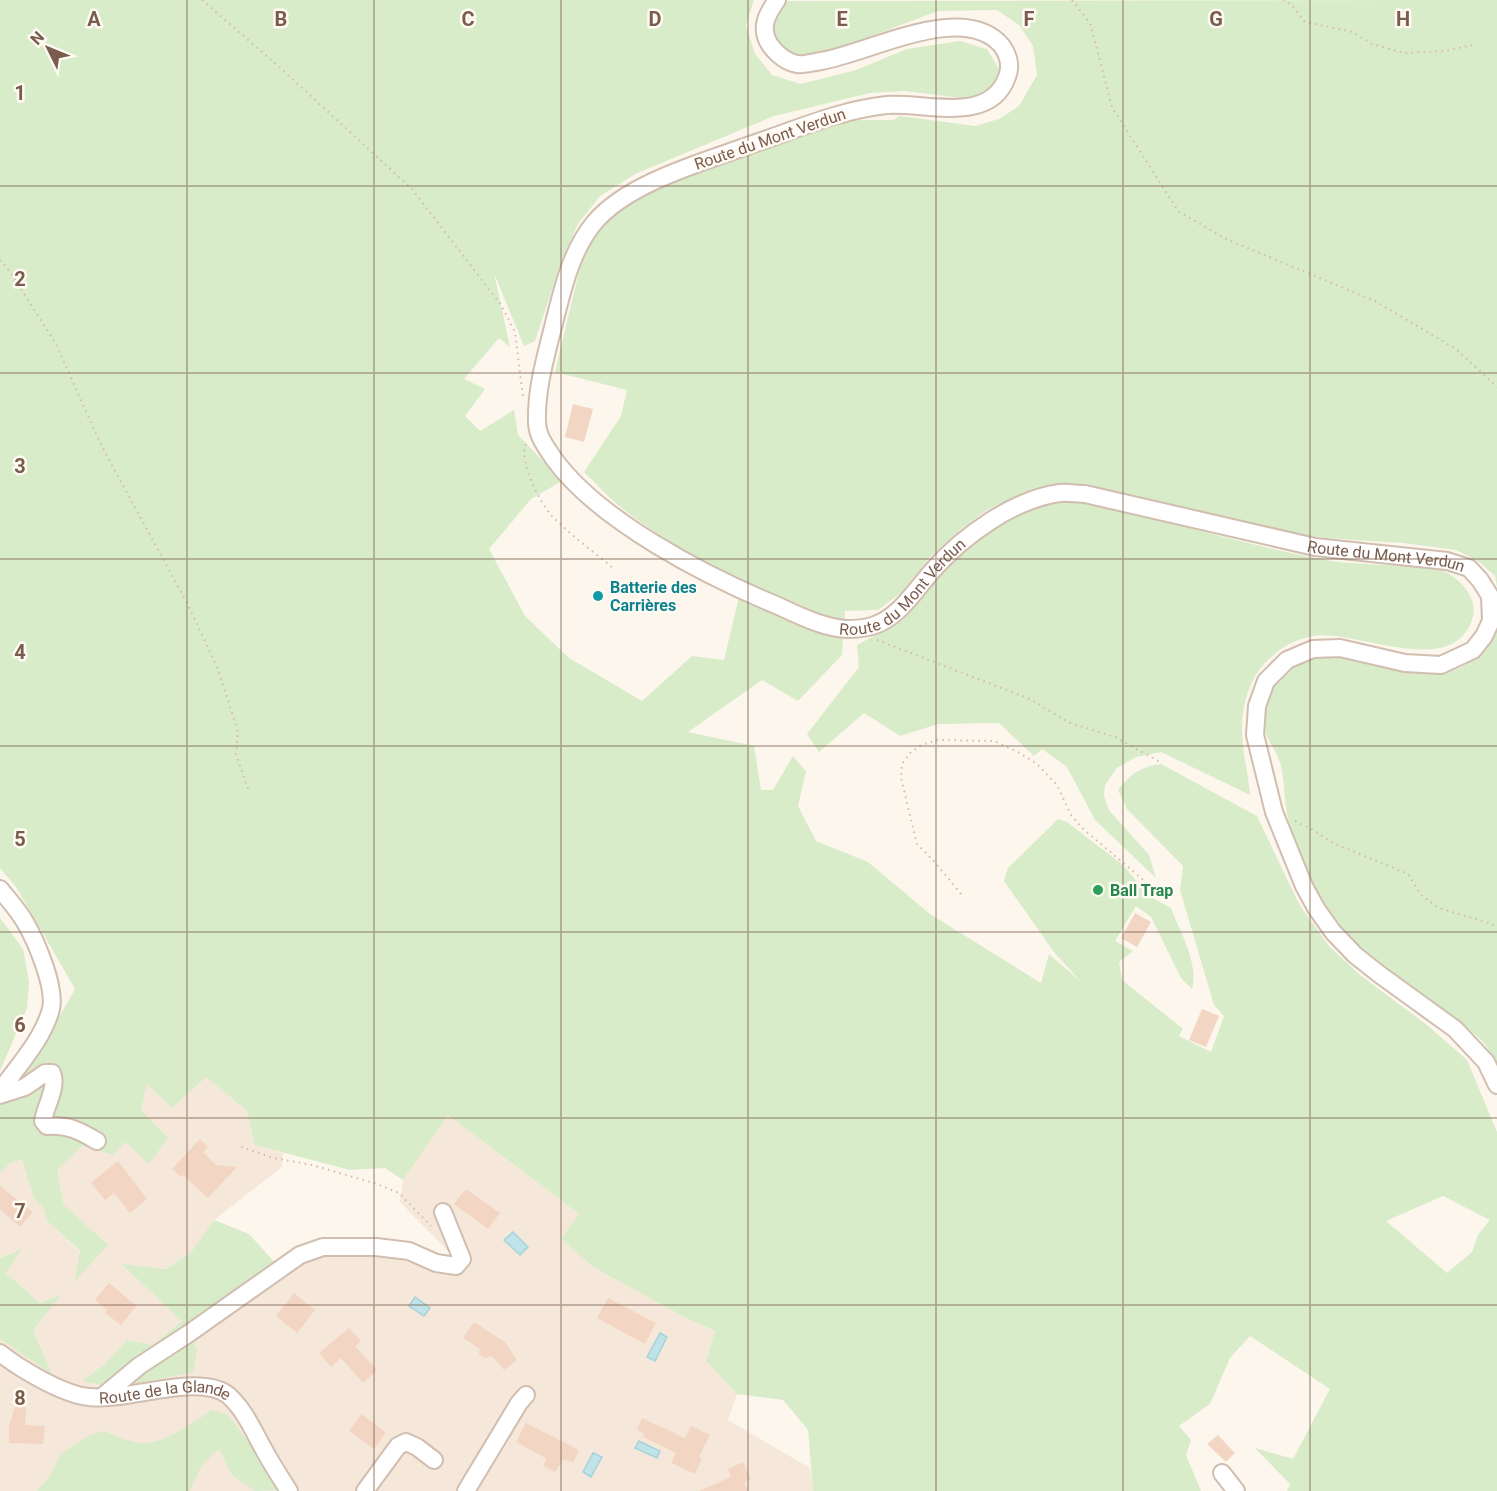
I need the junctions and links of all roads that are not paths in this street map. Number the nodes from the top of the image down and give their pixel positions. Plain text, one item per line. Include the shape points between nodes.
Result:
1 (777, 0) edge
2 (0, 889) edge
3 (1497, 1085) edge
4 (0, 1093) edge
5 (97, 1141) dead end
6 (443, 1212) dead end
7 (3, 1358) edge
8 (526, 1395) dead end
9 (102, 1397) junction
10 (434, 1460) dead end
11 (1222, 1473) dead end
12 (289, 1491) edge
13 (365, 1491) edge
14 (466, 1491) edge
15 (1236, 1491) edge

1 - 3 street, Route du Mont Verdun via 766,16 764,34 780,57 798,64 833,59 919,31 977,28 994,36 1008,54 1010,72 1001,91 988,102 970,107 890,105 847,111 678,171 620,199 595,222 574,255 567,276 537,400 537,429 544,445 564,472 641,535 751,595 824,625 848,629 883,622 966,538 1016,507 1059,494 1085,494 1315,547 1447,561 1469,568 1490,596 1491,621 1473,650 1441,665 1405,663 1341,648 1313,649 1287,660 1266,681 1257,705 1255,735 1274,812 1316,908 1354,955 1455,1029 1486,1062
2 - 4 street via 25,922 40,954 50,985 51,1007 41,1031
4 - 5 street via 25,1087 45,1073 52,1073 55,1079 45,1110 47,1126 62,1125
6 - 9 street via 462,1259 456,1266 436,1263 409,1251 376,1247 323,1247 300,1254 139,1366
7 - 9 street, Route de la Glande via 72,1395
8 - 14 street
9 - 12 street, Route de la Glande via 196,1386 227,1395 245,1415
10 - 13 street via 406,1442 398,1446
11 - 15 street

